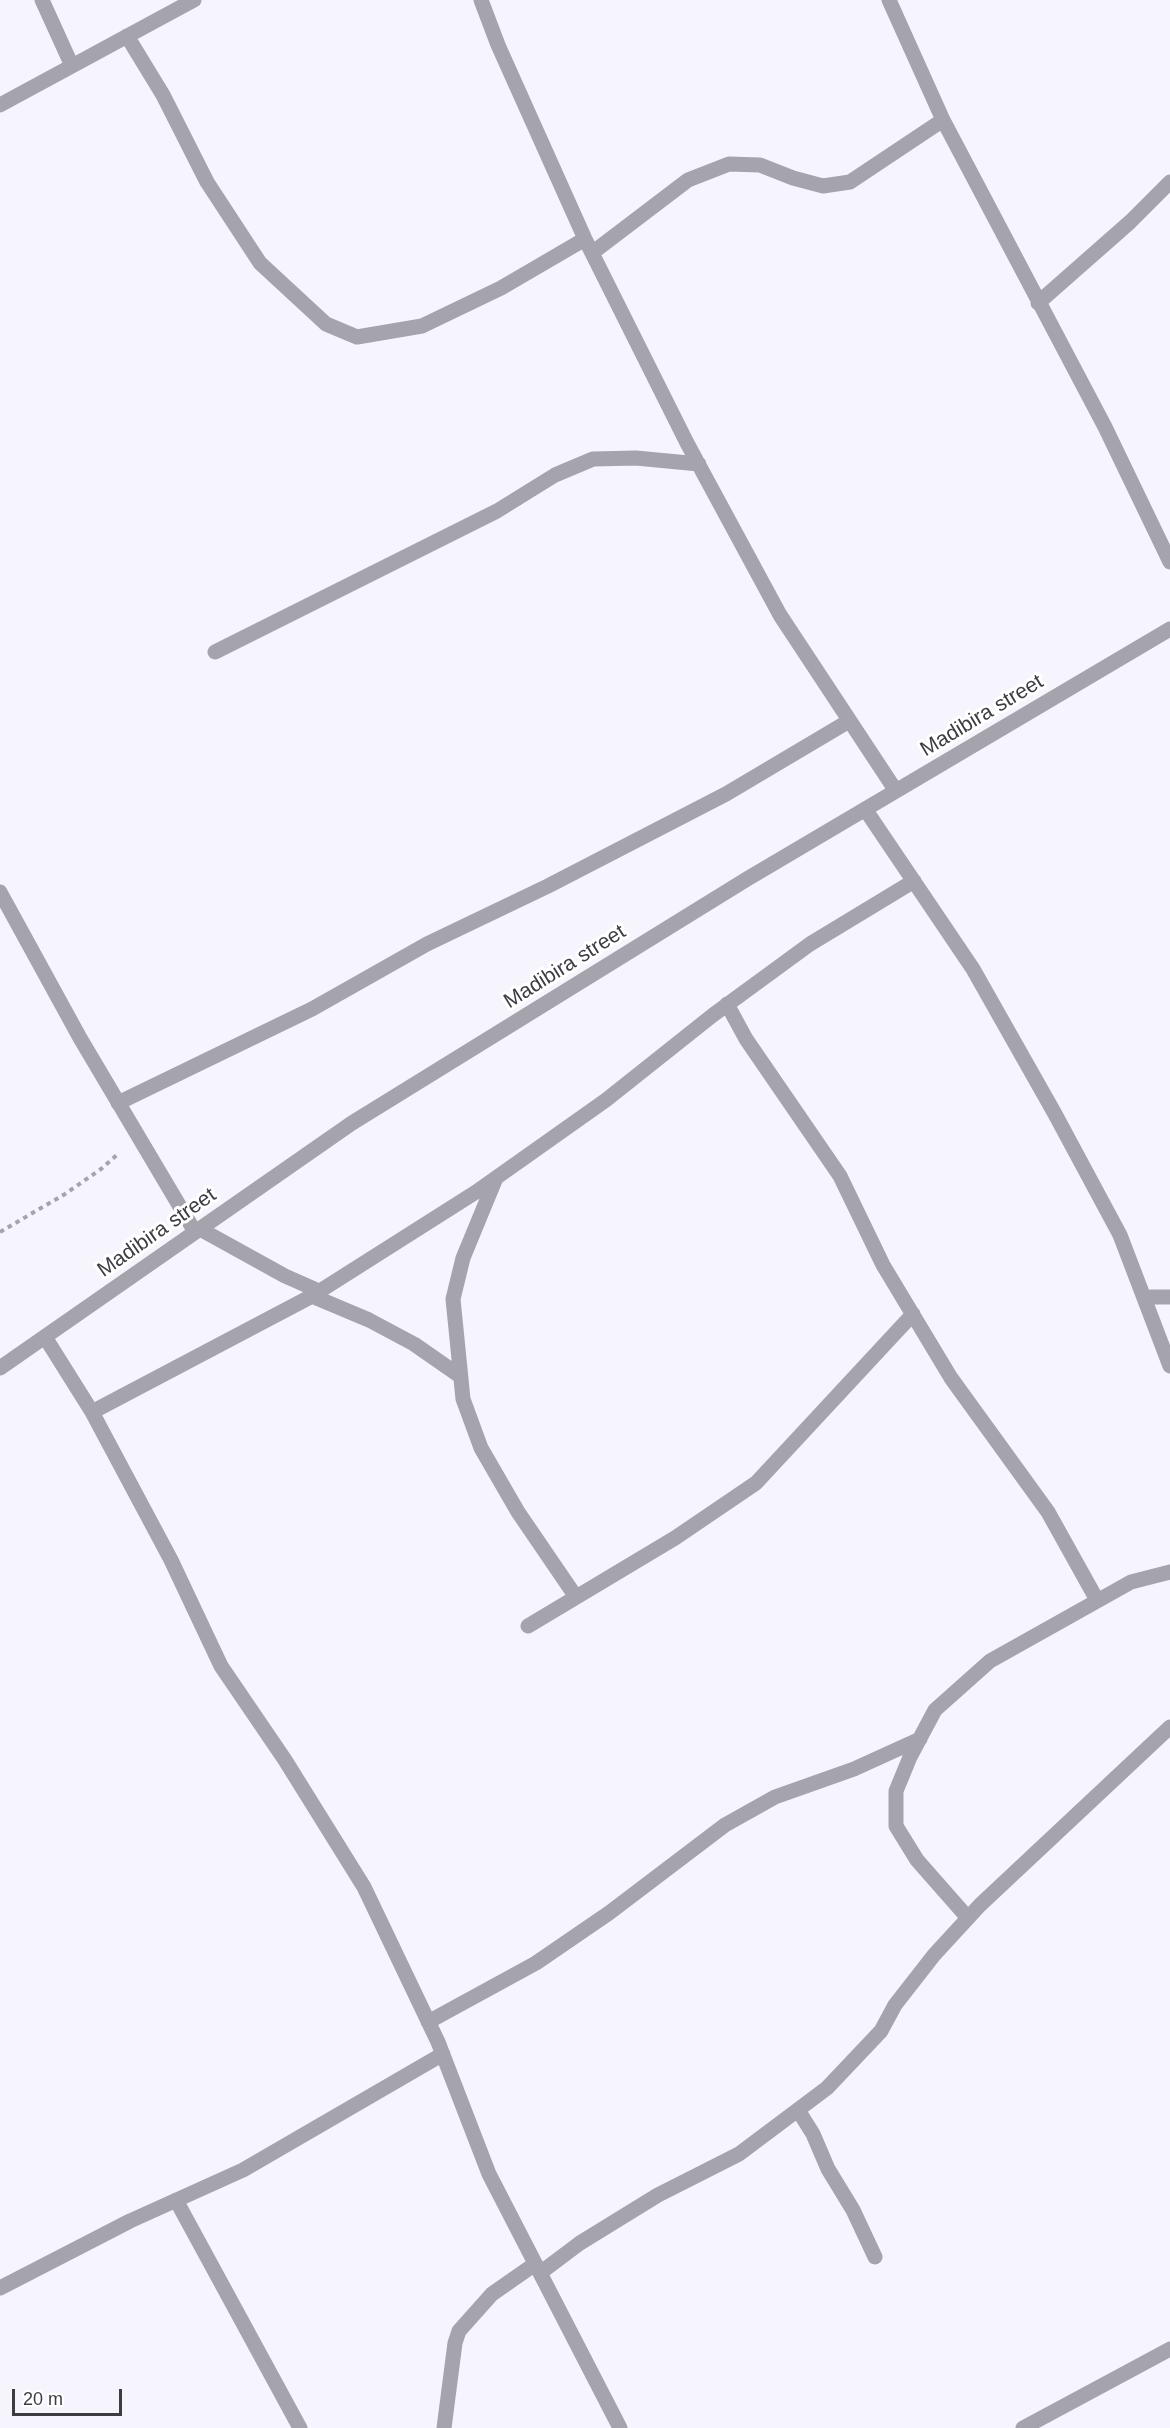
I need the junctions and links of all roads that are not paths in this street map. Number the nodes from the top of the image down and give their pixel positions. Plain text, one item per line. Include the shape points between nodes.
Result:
1 (42, 0) edge
2 (194, 0) edge
3 (482, 0) edge
4 (889, 0) edge
5 (128, 36) junction
6 (72, 66) junction
7 (0, 105) edge
8 (943, 120) junction
9 (1170, 182) edge
10 (588, 246) junction
11 (1038, 303) junction
12 (699, 464) junction
13 (1170, 562) edge
14 (1170, 629) edge
15 (215, 652) dead end
16 (849, 721) junction
17 (896, 791) junction
18 (865, 809) junction
19 (914, 881) junction
20 (0, 892) edge
21 (727, 1004) junction
22 (118, 1103) junction
23 (496, 1178) junction
24 (197, 1231) junction
25 (315, 1293) junction
26 (1144, 1297) junction
27 (1170, 1297) edge
28 (913, 1314) junction
29 (45, 1337) junction
30 (1170, 1366) edge
31 (0, 1368) edge
32 (460, 1376) junction
33 (92, 1412) junction
34 (1170, 1572) edge
35 (576, 1596) junction
36 (1097, 1600) junction
37 (528, 1626) dead end
38 (1170, 1727) edge
39 (920, 1739) junction
40 (968, 1918) junction
41 (428, 2022) junction
42 (443, 2054) junction
43 (798, 2110) junction
44 (176, 2200) junction
45 (875, 2257) dead end
46 (538, 2268) junction
47 (0, 2288) edge
48 (1170, 2349) edge
49 (300, 2428) edge
50 (444, 2428) edge
51 (620, 2428) edge
52 (1023, 2428) edge

1 - 6 street
2 - 5 street
3 - 10 street via 498,45
4 - 8 street
5 - 6 street
5 - 10 street via 207,182 260,263 326,324 357,337 422,326
6 - 7 street
8 - 10 street via 850,182 823,186 760,165 729,164 688,180
8 - 11 street
9 - 11 street
10 - 12 street
11 - 13 street via 1105,427
12 - 15 street via 636,458 593,459 555,475 497,511
12 - 16 street via 780,615
14 - 17 street, Madibira street
16 - 17 street
16 - 22 street via 726,794 427,944 312,1008
17 - 18 street, Madibira street
18 - 19 street
18 - 24 street, Madibira street via 352,1123
19 - 21 street via 810,944
19 - 26 street via 973,969 1049,1104 1120,1235
20 - 22 street
21 - 23 street via 606,1101
21 - 28 street via 746,1039 840,1176 883,1265
22 - 24 street
23 - 25 street
23 - 32 street via 464,1258 453,1299
24 - 25 street
24 - 29 street, Madibira street
25 - 32 street via 387,1330
25 - 33 street
26 - 27 street
26 - 30 street
28 - 35 street via 756,1483 675,1538
28 - 36 street via 951,1378 1048,1512
29 - 31 street, Madibira street
29 - 33 street
32 - 35 street via 463,1399 481,1448 518,1512
33 - 41 street via 171,1560 221,1666 364,1887
34 - 36 street via 1131,1582
35 - 37 street
36 - 39 street via 990,1661 935,1710
38 - 40 street
39 - 40 street via 896,1791 896,1826 916,1860
39 - 41 street via 854,1769 775,1797 725,1825 536,1963
40 - 43 street via 934,1955 857,2060
41 - 42 street
42 - 44 street via 243,2170
42 - 46 street via 489,2174
43 - 45 street
43 - 46 street via 739,2154 658,2195
44 - 47 street
44 - 49 street
46 - 50 street via 492,2294 459,2331
46 - 51 street
48 - 52 street

